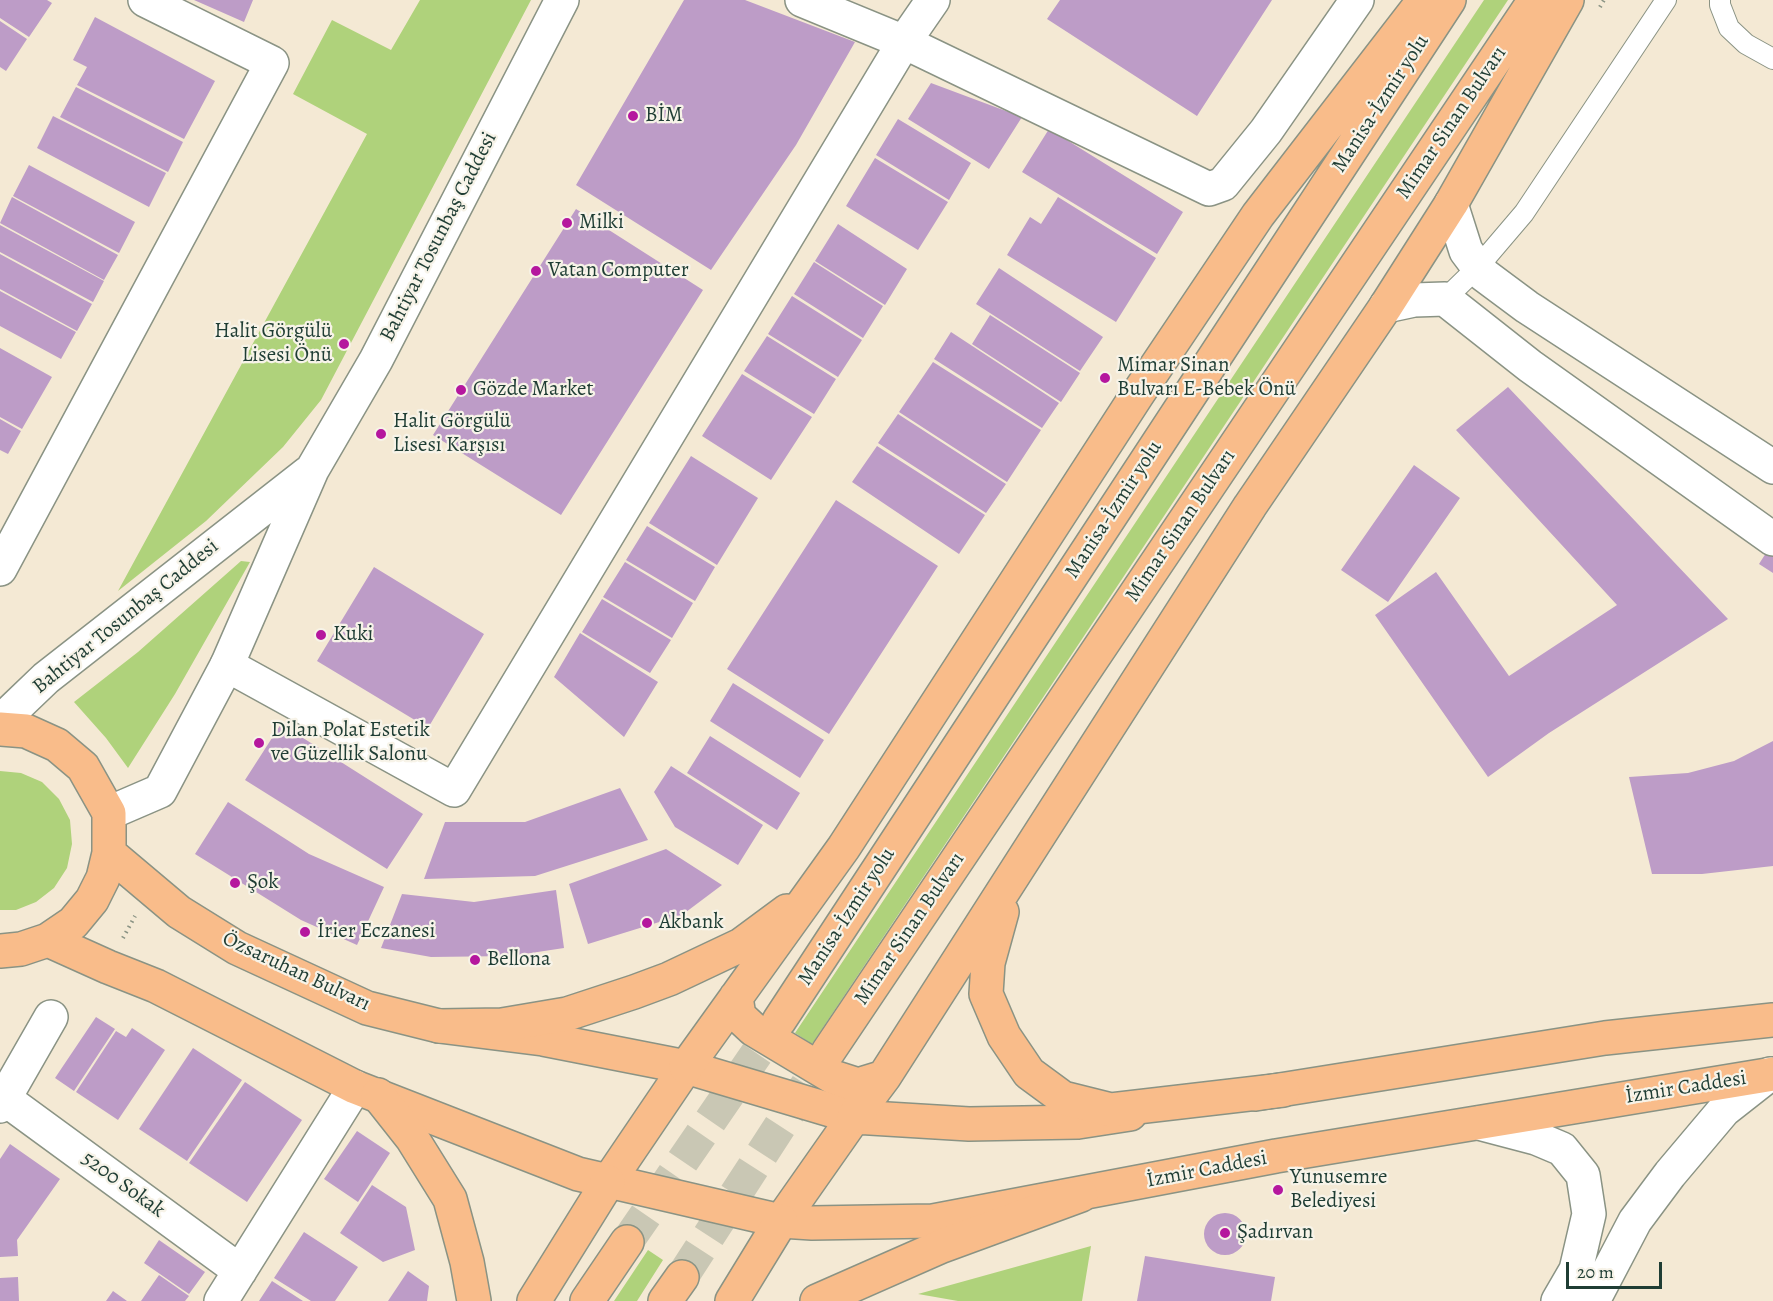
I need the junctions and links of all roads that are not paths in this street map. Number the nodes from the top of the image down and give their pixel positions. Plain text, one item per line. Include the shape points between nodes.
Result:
1 (145, 0) edge
2 (562, 0) edge
3 (802, 0) edge
4 (933, 0) edge
5 (1357, 0) edge
6 (1424, 0) edge
7 (1449, 0) edge
8 (1535, 0) edge
9 (1567, 0) edge
10 (1666, 0) edge
11 (1720, 0) edge
12 (904, 42) junction
13 (1773, 59) edge
14 (1450, 204) junction
15 (1478, 267) junction
16 (1445, 299) junction
17 (1386, 306) junction
18 (1773, 467) edge
19 (312, 471) junction
20 (1773, 539) edge
21 (0, 569) edge
22 (227, 665) junction
23 (0, 722) edge
24 (0, 729) edge
25 (109, 813) junction
26 (844, 847) junction
27 (109, 853) junction
28 (1010, 881) junction
29 (48, 940) junction
30 (0, 951) edge
31 (736, 997) junction
32 (51, 1017) dead end
33 (1773, 1020) edge
34 (779, 1021) tunnel mouth
35 (439, 1026) junction
36 (828, 1052) tunnel mouth
37 (686, 1067) junction
38 (1772, 1074) edge
39 (884, 1077) junction
40 (1283, 1090) junction
41 (366, 1091) junction
42 (3, 1103) edge
43 (854, 1117) junction
44 (1479, 1123) junction
45 (608, 1182) junction
46 (1081, 1195) junction
47 (781, 1221) junction
48 (627, 1242) tunnel mouth
49 (240, 1271) junction
50 (221, 1301) edge
51 (474, 1301) edge
52 (534, 1301) edge
53 (587, 1301) edge
54 (732, 1301) edge
55 (817, 1301) edge
56 (1558, 1301) edge
57 (1593, 1301) edge

1 - 21 street via 272,63
2 - 19 street, Bahtiyar Tosunbaş Caddesi via 371,369
3 - 12 street
4 - 12 street
5 - 12 street via 1266,131 1223,184 1209,189
6 - 26 main road via 1258,215
7 - 34 main road, Manisa-İzmir yolu
8 - 36 main road, Mimar Sinan Bulvarı
9 - 14 main road
10 - 15 lane via 1524,213
11 - 13 lane via 1729,28 1746,44
12 - 22 street via 454,790
14 - 15 street via 1466,251
14 - 17 main road
15 - 16 lane
15 - 18 street via 1527,308
16 - 17 street
16 - 20 street via 1530,366
17 - 28 main road via 1250,506
19 - 22 street, Bahtiyar Tosunbaş Caddesi
19 - 23 street, Bahtiyar Tosunbaş Caddesi via 46,678
22 - 25 street, Bahtiyar Tosunbaş Caddesi via 160,791
24 - 25 main road via 26,731 57,745 83,767
25 - 27 main road
26 - 31 main road
26 - 35 main road via 789,909 741,945 669,979 567,1014 502,1025
27 - 29 main road via 92,900 73,923
27 - 35 main road, Özsaruhan Bulvarı via 179,912 237,948 367,1008
28 - 39 main road
28 - 40 main road via 988,963 986,994 1004,1036 1029,1073 1063,1098 1111,1110
29 - 30 main road
29 - 41 main road via 156,986
31 - 37 main road
31 - 39 main road via 739,1016 753,1029 833,1077 858,1085
32 - 42 street
33 - 40 main road via 1605,1038
35 - 37 main road, Özsaruhan Bulvarı via 543,1040
37 - 43 main road, Özsaruhan Bulvarı
37 - 45 main road
38 - 44 main road, İzmir Caddesi
38 - 57 street via 1724,1110 1670,1174 1635,1221
39 - 43 main road
40 - 43 main road via 1078,1122 969,1124
41 - 45 main road via 578,1174
41 - 49 street
41 - 51 main road via 412,1138 450,1199 468,1262
42 - 49 street, 5200 Sokak
43 - 47 main road
44 - 46 main road, İzmir Caddesi via 1276,1156
44 - 56 street via 1562,1149 1583,1175 1589,1214 1575,1270
45 - 47 main road, İzmir Caddesi
45 - 52 main road
46 - 47 main road, İzmir Caddesi via 933,1221
46 - 55 main road via 942,1246
47 - 54 main road
48 - 53 main road
49 - 50 street

